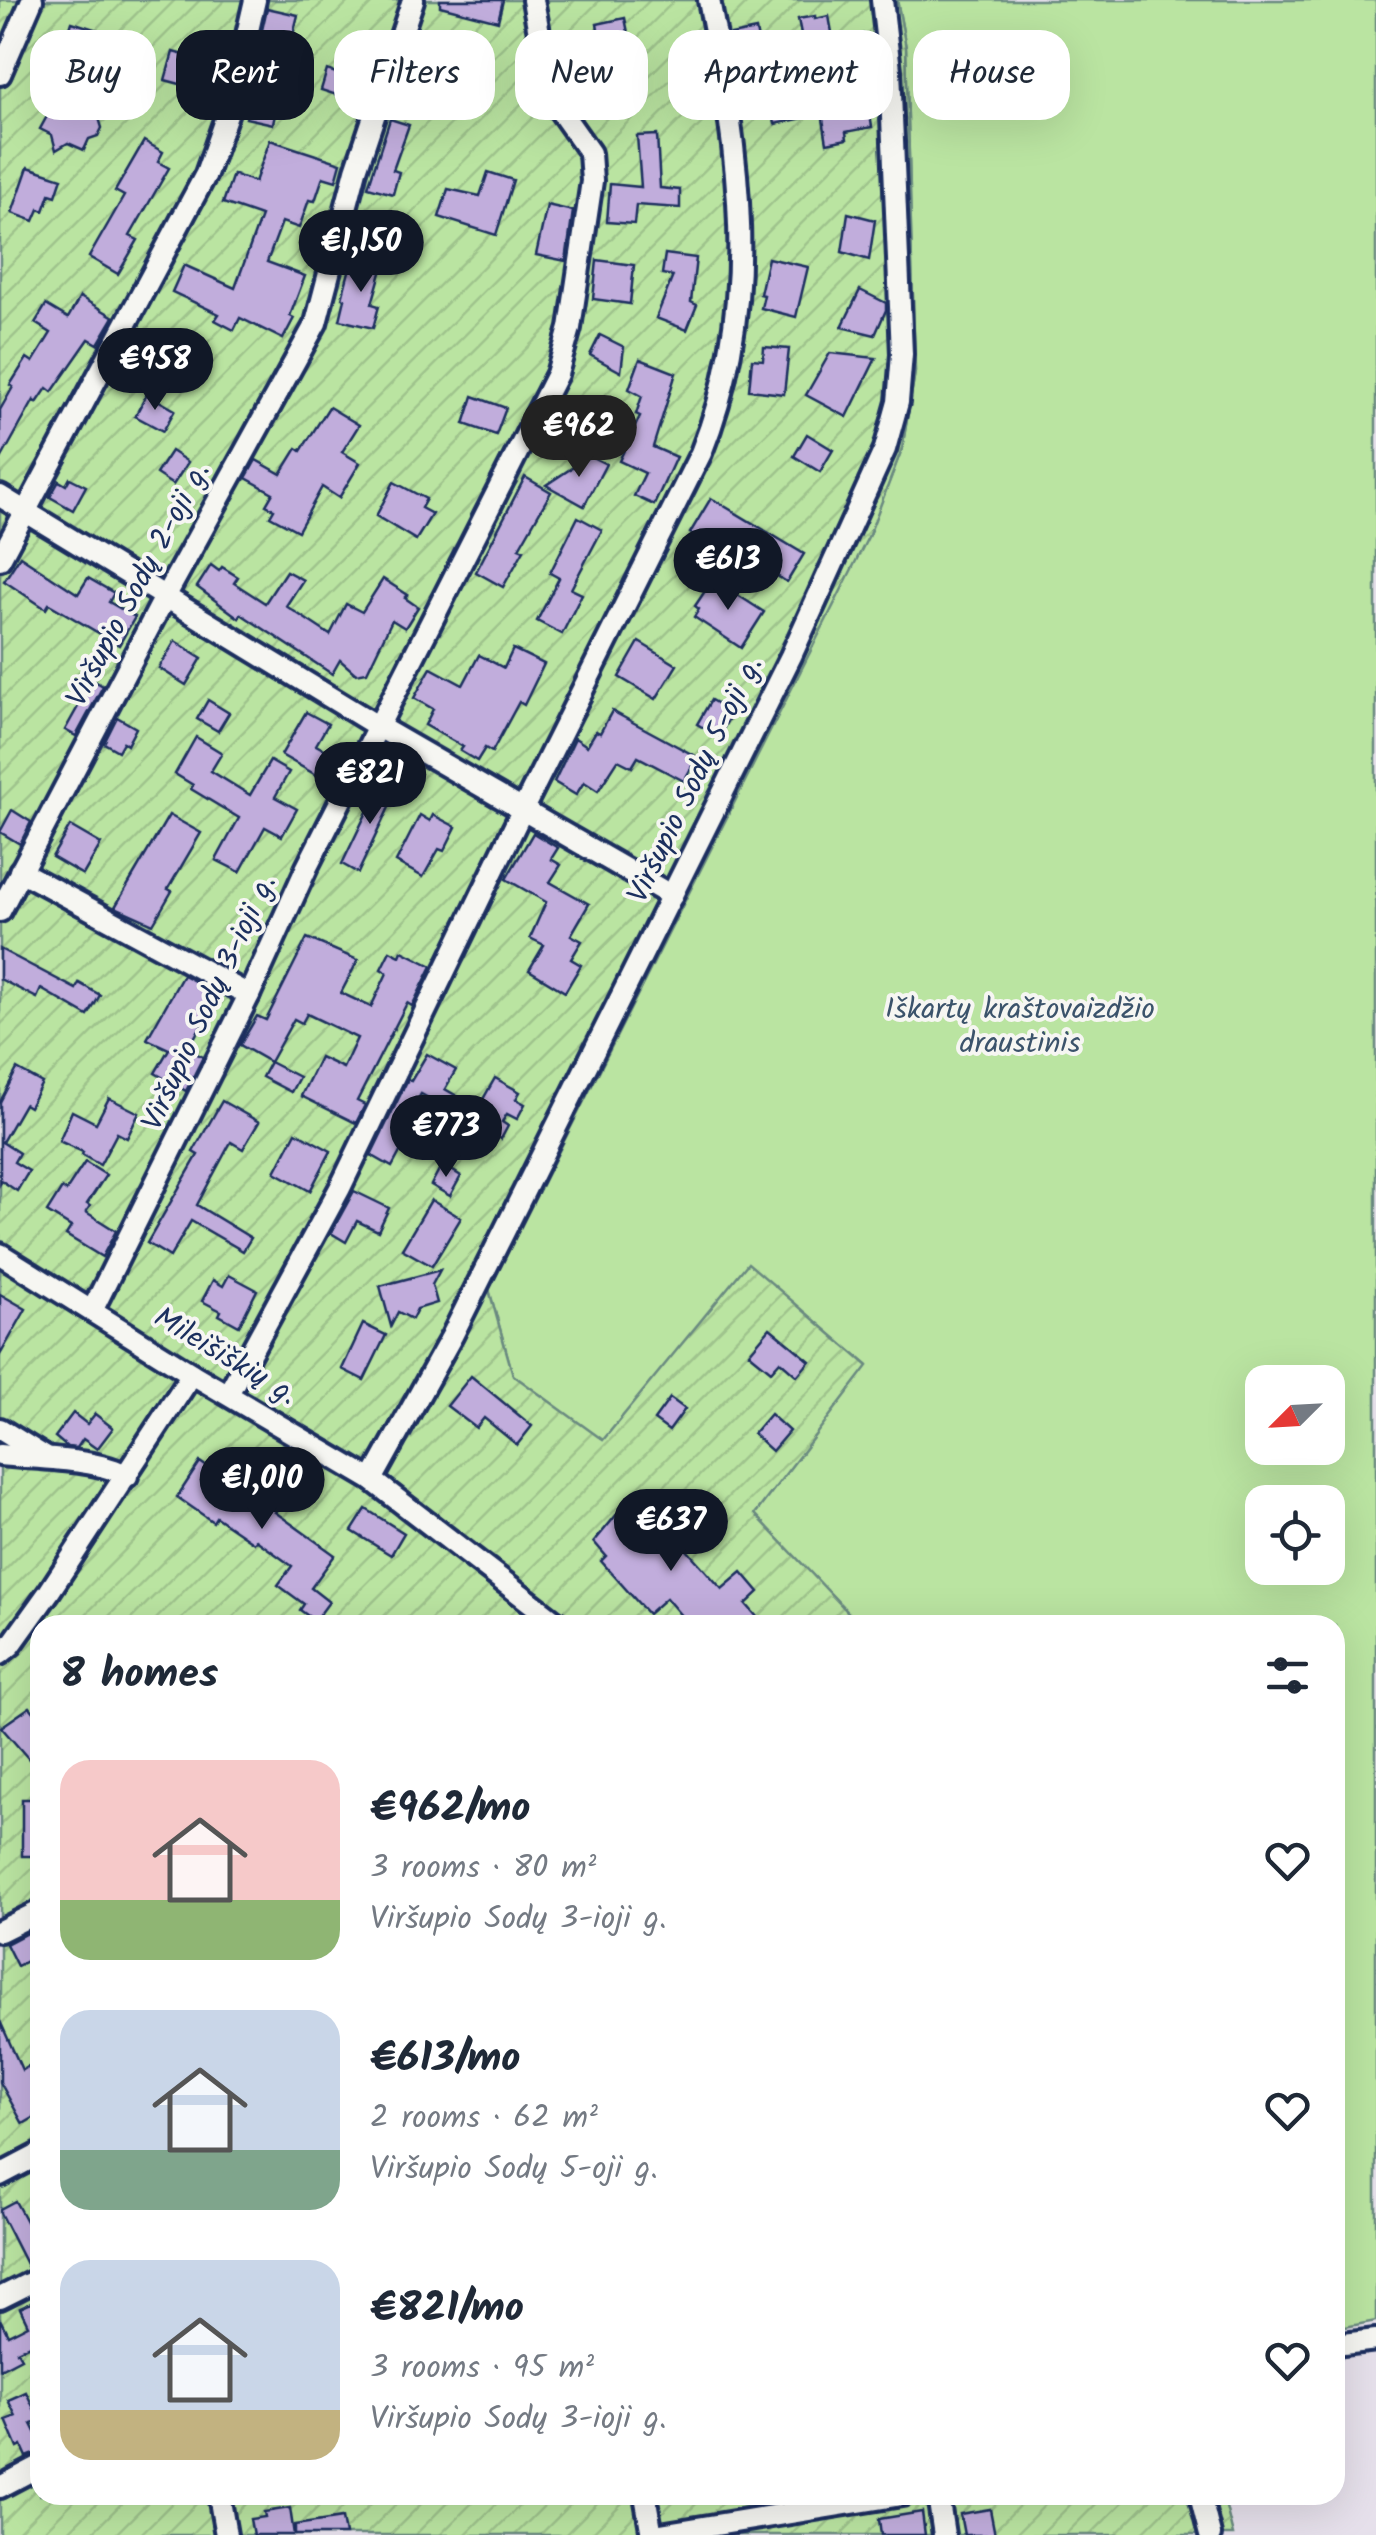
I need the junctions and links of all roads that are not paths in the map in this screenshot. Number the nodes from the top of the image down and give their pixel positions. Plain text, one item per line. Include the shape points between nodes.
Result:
1 (32, 0) edge
2 (255, 0) edge
3 (412, 0) edge
4 (533, 0) edge
5 (708, 0) edge
6 (882, 0) edge
7 (0, 74) edge
8 (0, 496) edge
9 (26, 510) junction
10 (0, 559) edge
11 (166, 595) junction
12 (379, 727) junction
13 (522, 812) junction
14 (20, 871) junction
15 (672, 896) junction
16 (0, 911) edge
17 (250, 994) junction
18 (0, 1254) edge
19 (92, 1312) junction
20 (192, 1374) junction
21 (228, 1394) junction
22 (0, 1429) edge
23 (0, 1455) edge
24 (50, 1460) junction
25 (127, 1476) junction
26 (372, 1480) junction
27 (32, 1615) edge
28 (547, 1615) edge
29 (30, 1619) edge
30 (0, 1654) edge
31 (30, 1915) edge
32 (0, 1931) edge
33 (30, 2159) edge
34 (0, 2175) edge
35 (30, 2283) edge
36 (0, 2298) edge
37 (1376, 2340) edge
38 (1345, 2344) edge
39 (30, 2471) edge
40 (0, 2487) edge
41 (221, 2505) edge
42 (648, 2505) edge
43 (840, 2505) edge
44 (940, 2505) edge
45 (1202, 2505) edge
46 (226, 2535) edge
47 (653, 2535) edge
48 (944, 2535) edge
49 (1210, 2535) edge

1 - 7 street
2 - 9 street via 206,174
3 - 11 street, Viršupio Sodų 2-oji g. via 356,170 316,323
4 - 12 street, Viršupio Sodų 3-ioji g. via 556,105 592,162 570,328 557,374
5 - 13 street via 741,215 727,380 702,452
6 - 15 street, Viršupio Sodų 5-oji g. via 902,335 898,402 871,485
8 - 9 street
9 - 10 street
9 - 11 street
11 - 12 street
11 - 14 street, Viršupio Sodų 2-oji g.
12 - 13 street
12 - 17 street, Viršupio Sodų 3-ioji g.
13 - 15 street
13 - 21 street via 340,1188
14 - 16 street, Viršupio Sodų 2-oji g.
14 - 17 street
15 - 26 street, Viršupio Sodų 5-oji g. via 452,1336
17 - 19 street, Viršupio Sodų 3-ioji g.
18 - 19 street, Mileišiškių g.
19 - 20 street, Mileišiškių g.
20 - 21 street, Mileišiškių g.
20 - 25 street
21 - 26 street, Mileišiškių g.
22 - 24 street
23 - 24 street
24 - 25 street
25 - 27 street
26 - 28 street, Mileišiškių g.
29 - 30 street
31 - 32 street
33 - 34 street
35 - 36 street
37 - 38 street
39 - 40 street
41 - 46 street
42 - 47 street
43 - 47 street
44 - 48 street
45 - 49 street

